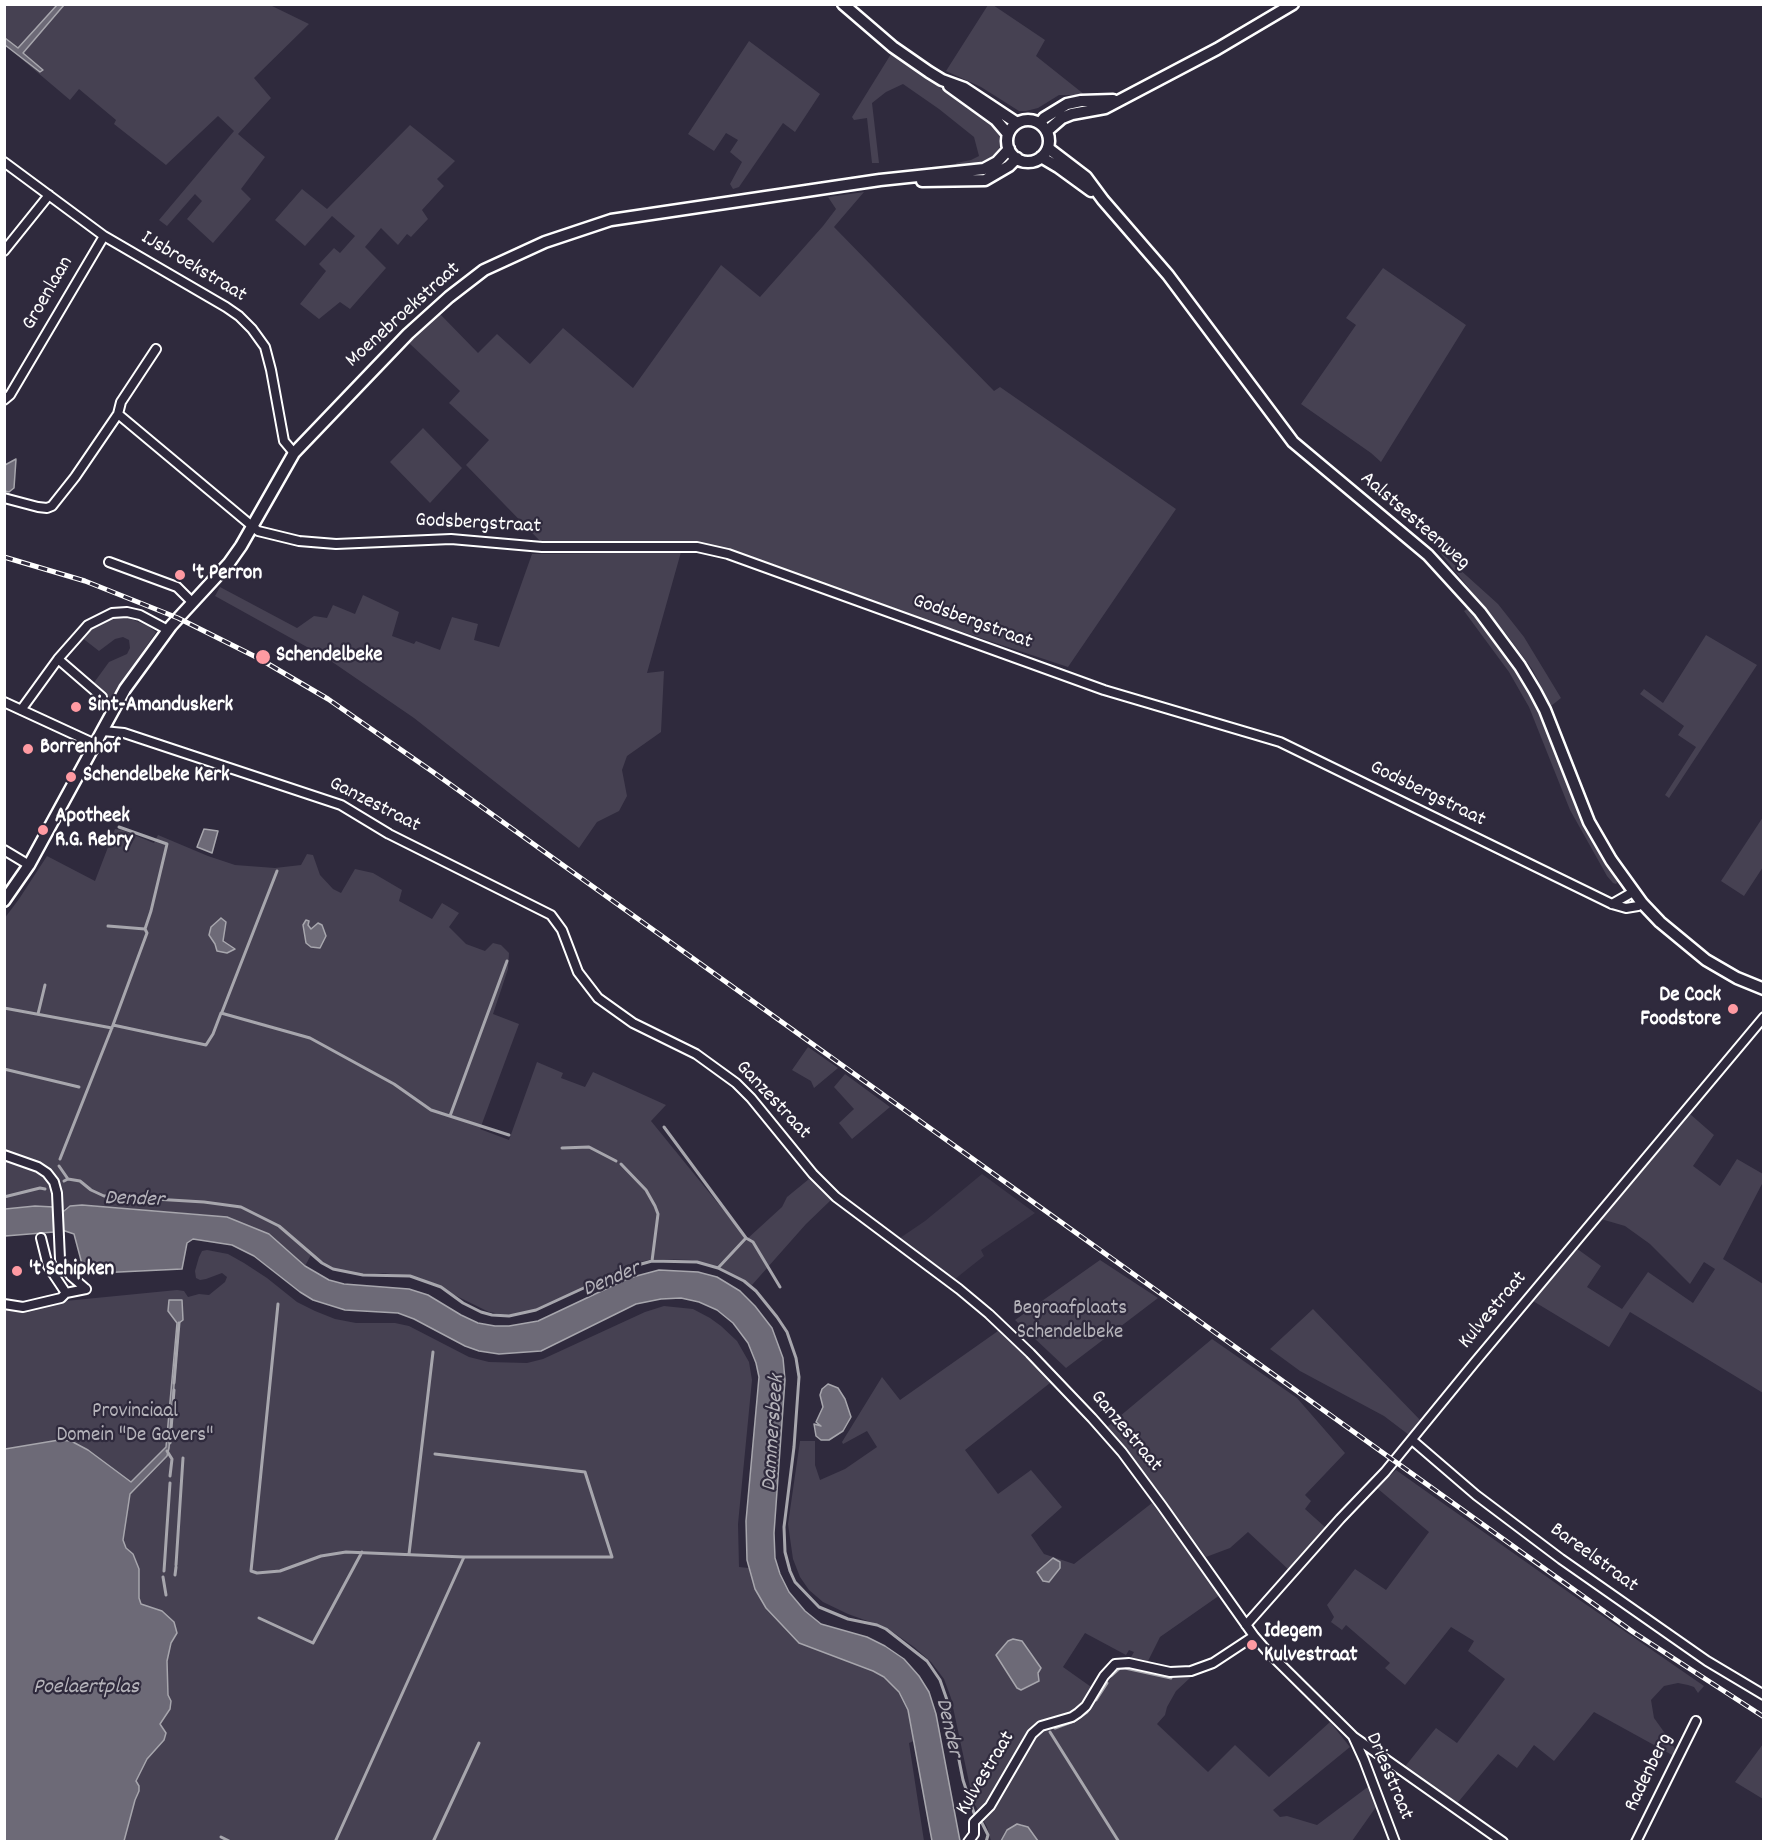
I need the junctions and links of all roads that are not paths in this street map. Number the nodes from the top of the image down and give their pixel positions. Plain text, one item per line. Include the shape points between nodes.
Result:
1 (843, 4) edge
2 (1293, 4) edge
3 (942, 80) junction
4 (1017, 123) junction
5 (1044, 127) junction
6 (1008, 134) junction
7 (1048, 148) junction
8 (1009, 149) junction
9 (1041, 157) junction
10 (1017, 158) junction
11 (4, 162) edge
12 (880, 180) junction
13 (50, 195) junction
14 (1103, 200) junction
15 (104, 236) junction
16 (4, 251) edge
17 (156, 349) dead end
18 (4, 400) edge
19 (118, 414) junction
20 (294, 453) junction
21 (4, 498) edge
22 (252, 528) junction
23 (109, 562) dead end
24 (192, 602) junction
25 (168, 630) junction
26 (58, 659) junction
27 (102, 697) dead end
28 (4, 702) edge
29 (21, 710) junction
30 (103, 731) junction
31 (95, 744) junction
32 (4, 850) edge
33 (29, 865) junction
34 (1633, 892) junction
35 (4, 901) edge
36 (1642, 903) junction
37 (1612, 904) junction
38 (1764, 989) edge
39 (1764, 1017) edge
40 (4, 1155) edge
41 (41, 1238) dead end
42 (66, 1293) junction
43 (4, 1304) edge
44 (1412, 1440) junction
45 (1246, 1624) junction
46 (1254, 1636) junction
47 (1764, 1695) edge
48 (1696, 1721) dead end
49 (1353, 1736) junction
50 (968, 1842) edge
51 (1395, 1842) edge
52 (1503, 1842) edge
53 (1636, 1842) edge

1 - 3 street via 893,47
2 - 5 street via 1122,98 1067,104 1044,118
3 - 4 street via 964,88
3 - 6 street via 996,120
4 - 5 street via 1033,120
4 - 6 street
5 - 7 street via 1050,142
6 - 8 street
7 - 9 street
7 - 14 street, Aalstsesteenweg via 1086,177
8 - 10 street
8 - 12 street, Moenebroekstraat via 984,169
9 - 10 street via 1029,162
9 - 14 street, Aalstsesteenweg
10 - 12 street, Moenebroekstraat via 985,180
11 - 13 street, IJsbroekstraat
12 - 20 street, Moenebroekstraat via 610,220 545,242 484,270 400,341
13 - 15 street, IJsbroekstraat
13 - 16 street
14 - 34 street, Aalstsesteenweg via 1168,275 1293,442 1428,555 1487,621 1520,666 1545,710 1589,822
15 - 18 street, Groenlaan via 10,396
15 - 20 street, IJsbroekstraat via 226,307 252,329 265,347 284,441
17 - 19 street via 121,402
19 - 21 street via 52,506 38,507
19 - 22 street
20 - 22 street, Moenebroekstraat
22 - 24 street, Moenebroekstraat
22 - 37 street, Godsbergstraat via 299,542 451,539 542,547 696,547 728,554 1104,690 1280,742
23 - 24 street via 177,587
24 - 25 street, Moenebroekstraat
25 - 26 street via 140,615 112,613 88,625
25 - 30 street, Moenebroekstraat via 125,689
26 - 27 street
26 - 29 street
28 - 29 street
29 - 31 street
30 - 31 street, Moenebroekstraat
30 - 45 street, Ganzestraat via 124,733 341,805 389,834 551,915 562,930 578,972 598,998 633,1023 696,1054 736,1083 836,1197 959,1288 1030,1353 1122,1452
31 - 33 street, Moenebroekstraat
32 - 33 street
33 - 35 street, Moenebroekstraat
34 - 36 street, Aalstsesteenweg
34 - 37 street
36 - 37 street, Godsbergstraat via 1626,908
36 - 38 street, Aalstsesteenweg via 1706,960
39 - 44 street, Kulvestraat
40 - 42 street via 38,1167 54,1182 60,1259 86,1289
41 - 42 street via 48,1266
42 - 43 street via 61,1298 23,1307
44 - 45 street, Kulvestraat
44 - 47 street, Bareelstraat via 1476,1495 1561,1559 1707,1661
45 - 46 street, Driesstraat
46 - 49 street, Driesstraat
46 - 50 street, Kulvestraat via 1213,1663 1191,1671 1115,1664 1078,1713 1041,1726 1032,1734 990,1806 974,1822 974,1834
48 - 53 street, Radenberg
49 - 51 street, Driesstraat
49 - 52 street

